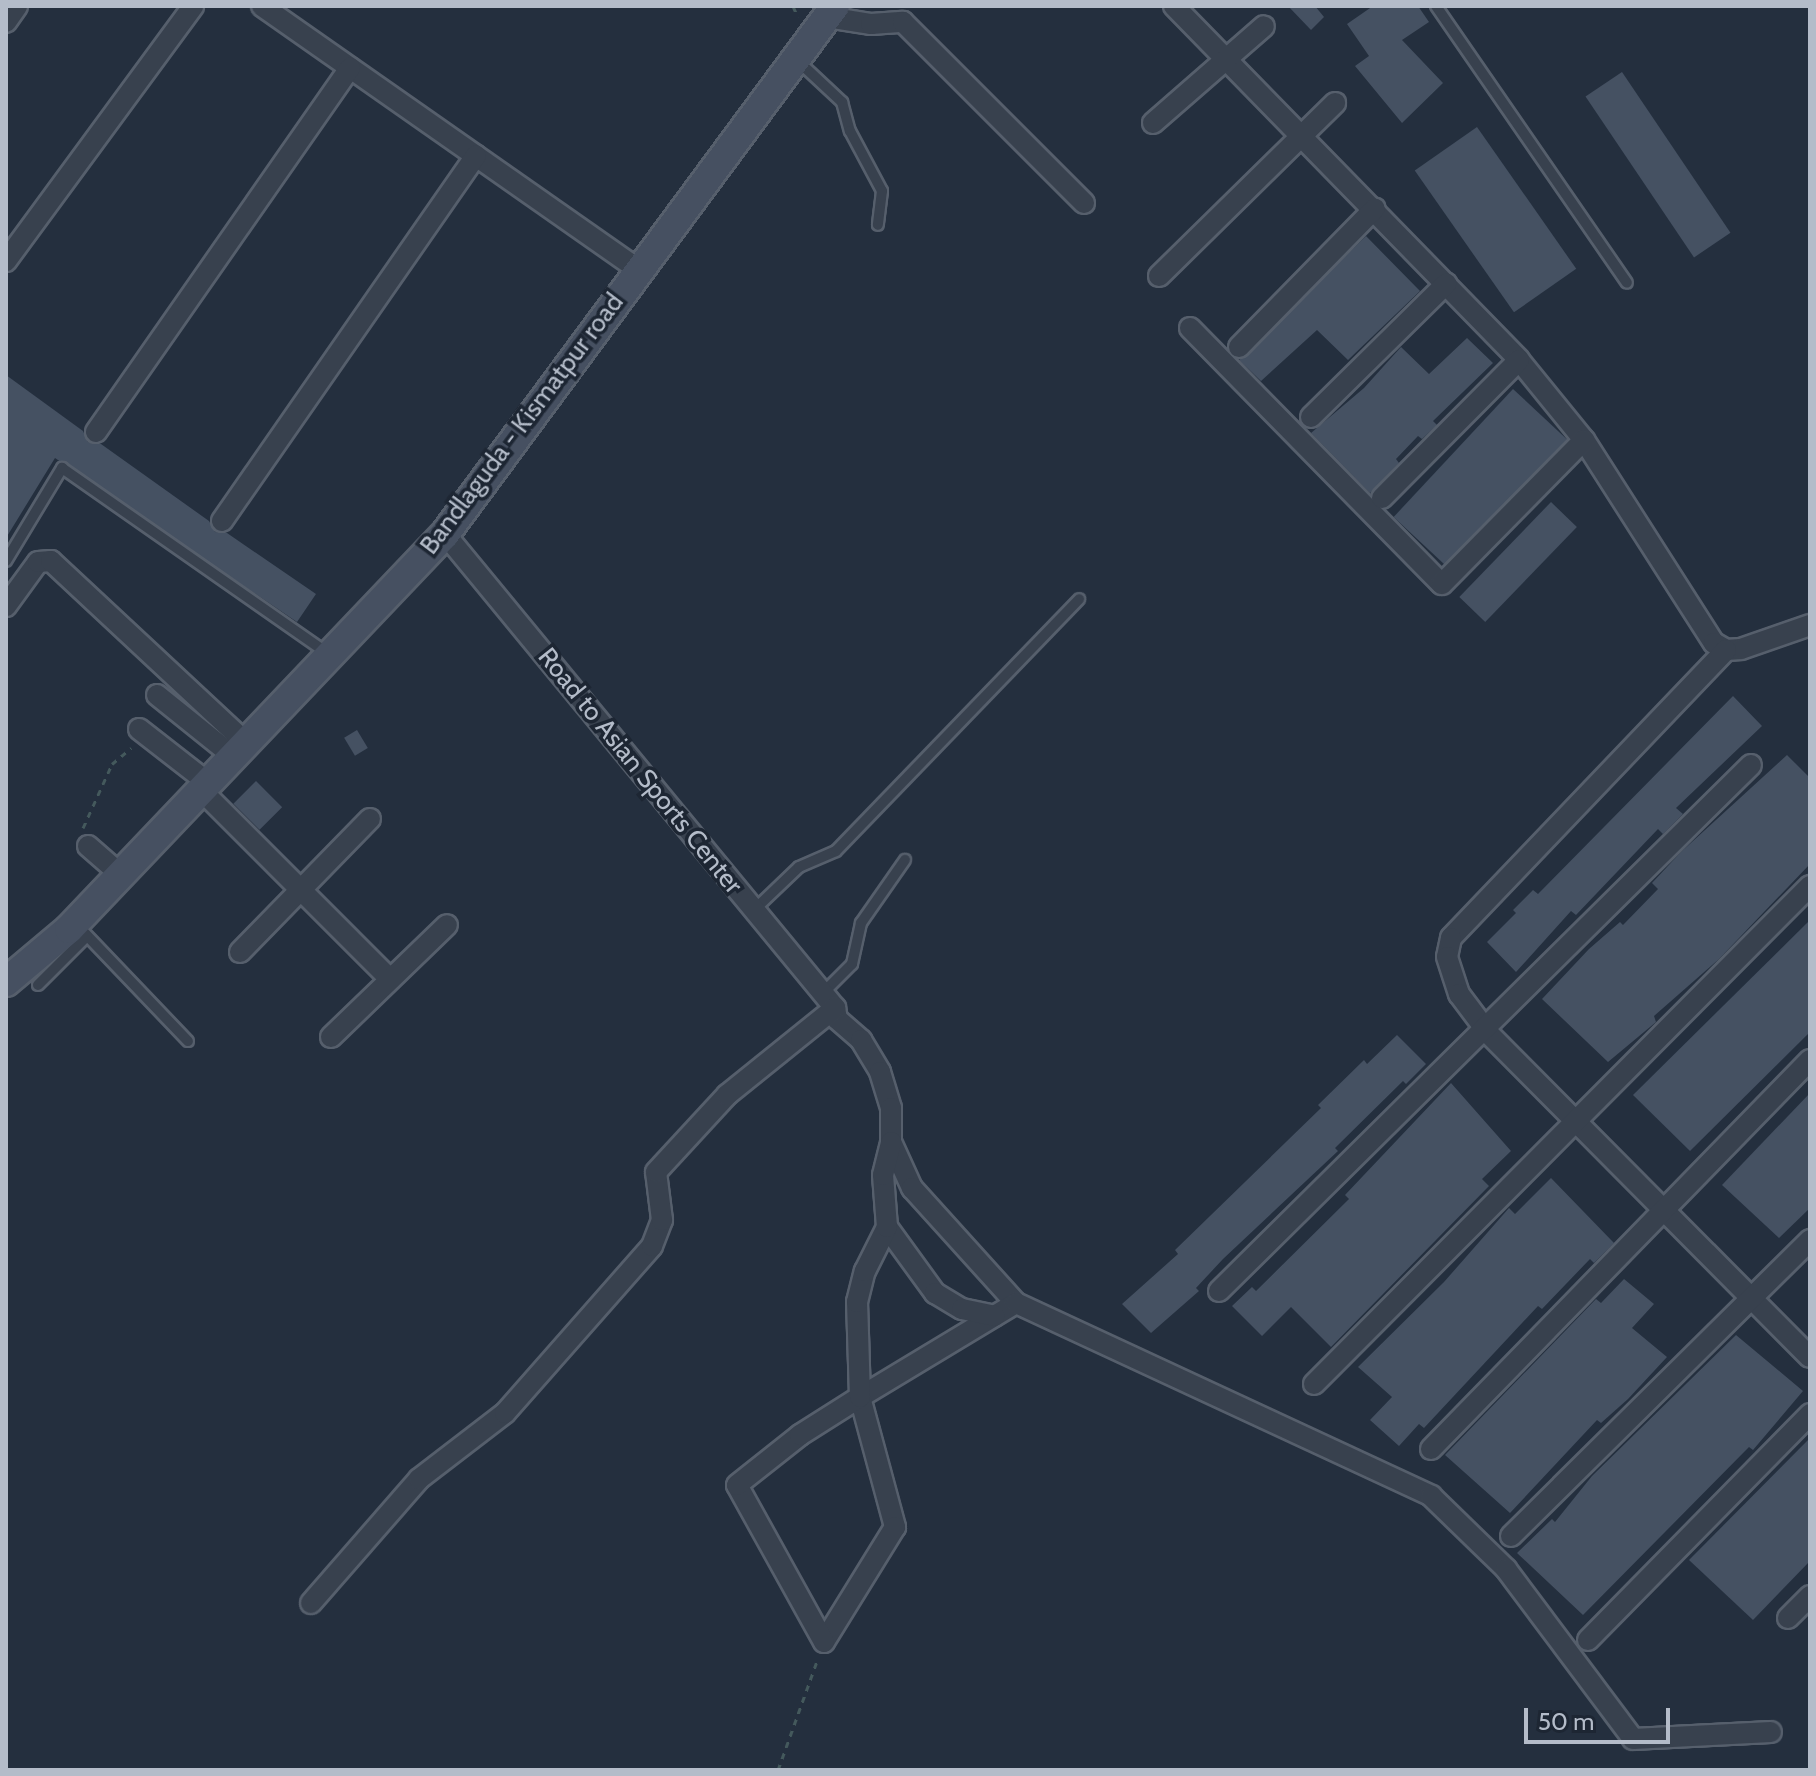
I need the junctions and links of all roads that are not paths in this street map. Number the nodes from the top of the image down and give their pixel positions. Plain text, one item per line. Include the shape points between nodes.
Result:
1 (17, 6) edge
2 (193, 6) edge
3 (262, 6) edge
4 (1174, 6) edge
5 (1436, 6) edge
6 (831, 11) edge
7 (6, 22) edge
8 (1264, 26) dead end
9 (795, 59) junction
10 (1225, 59) junction
11 (350, 68) junction
12 (1335, 103) dead end
13 (1153, 123) dead end
14 (1298, 135) junction
15 (476, 156) junction
16 (1084, 203) dead end
17 (1375, 208) junction
18 (878, 225) dead end
19 (6, 261) edge
20 (637, 269) junction
21 (1159, 276) dead end
22 (1627, 283) dead end
23 (1446, 284) junction
24 (1190, 328) dead end
25 (1239, 347) dead end
26 (1519, 360) junction
27 (1311, 417) dead end
28 (96, 432) dead end
29 (1584, 440) junction
30 (1382, 498) dead end
31 (222, 521) dead end
32 (445, 534) junction
33 (6, 561) edge
34 (1079, 599) dead end
35 (6, 606) edge
36 (1810, 625) edge
37 (1726, 650) junction
38 (332, 657) junction
39 (157, 695) dead end
40 (139, 729) dead end
41 (239, 749) junction
42 (1751, 765) dead end
43 (203, 786) junction
44 (370, 819) dead end
45 (88, 846) road end
46 (905, 860) dead end
47 (120, 874) junction
48 (1810, 886) edge
49 (300, 889) junction
50 (754, 910) junction
51 (447, 925) dead end
52 (81, 929) junction
53 (240, 952) dead end
54 (390, 979) junction
55 (6, 982) edge
56 (38, 985) dead end
57 (829, 1000) junction
58 (1485, 1028) junction
59 (331, 1037) dead end
60 (188, 1041) dead end
61 (1810, 1060) edge
62 (1578, 1119) junction
63 (891, 1142) junction
64 (1665, 1209) junction
65 (887, 1227) junction
66 (1810, 1240) edge
67 (1219, 1291) dead end
68 (1752, 1298) junction
69 (1016, 1303) junction
70 (994, 1316) junction
71 (1810, 1357) edge
72 (1314, 1384) dead end
73 (860, 1397) junction
74 (1810, 1414) edge
75 (1431, 1449) dead end
76 (1511, 1536) dead end
77 (1810, 1596) edge
78 (311, 1603) dead end
79 (1788, 1618) dead end
80 (1588, 1640) dead end
81 (1771, 1732) dead end

1 - 7 street
2 - 19 street
3 - 11 street
4 - 10 street
5 - 22 lane
6 - 9 street, Bandlaguda - Kismatpur road
6 - 16 street via 871,24 903,22
8 - 10 street
9 - 18 lane via 842,102 850,131 882,191
9 - 20 street, Bandlaguda - Kismatpur road
10 - 13 street
10 - 14 street
11 - 15 street
11 - 28 street
12 - 14 street
14 - 17 street
14 - 21 street
15 - 20 street
15 - 31 street
17 - 23 street
17 - 25 street
20 - 32 street, Bandlaguda - Kismatpur road
23 - 26 street
23 - 27 street
24 - 29 street via 1442,584
26 - 29 street
26 - 30 street
29 - 37 street via 1714,643
32 - 38 street, Bandlaguda - Kismatpur road
32 - 50 street, Road to Asian Sports Center
33 - 38 lane via 62,468
34 - 50 lane via 836,851 799,867
35 - 41 street via 38,562 51,561
36 - 37 street
37 - 58 street via 1451,938 1450,976
38 - 41 street, Bandlaguda - Kismatpur road
39 - 41 street
40 - 43 street
41 - 43 street, Bandlaguda - Kismatpur road
42 - 58 street
43 - 47 street, Bandlaguda - Kismatpur road
43 - 49 street
44 - 49 street
45 - 47 street
46 - 57 lane via 861,923 852,964
47 - 52 street, Bandlaguda - Kismatpur road
48 - 62 street
49 - 53 street
49 - 54 street
50 - 57 street, Road to Asian Sports Center
51 - 54 street
52 - 55 street, Bandlaguda - Kismatpur road
52 - 56 lane
52 - 60 lane
54 - 59 street
57 - 63 street, Road to Asian Sports Center via 837,1019 861,1040 880,1072 891,1108
57 - 78 street via 727,1095 662,1166 654,1181 662,1220 652,1246 505,1413 419,1479
58 - 62 street
58 - 67 street
61 - 64 street
62 - 64 street
62 - 72 street
63 - 65 street via 883,1175
63 - 69 street via 912,1188
64 - 68 street
64 - 75 street
65 - 70 street via 935,1293 962,1309
65 - 73 street via 865,1271 857,1302
66 - 68 street
68 - 71 street
68 - 76 street
69 - 70 street
69 - 81 street via 1431,1496 1506,1569 1633,1739
70 - 73 street
73 - 73 street via 800,1435 737,1485 824,1642 895,1527
74 - 80 street
77 - 79 street

